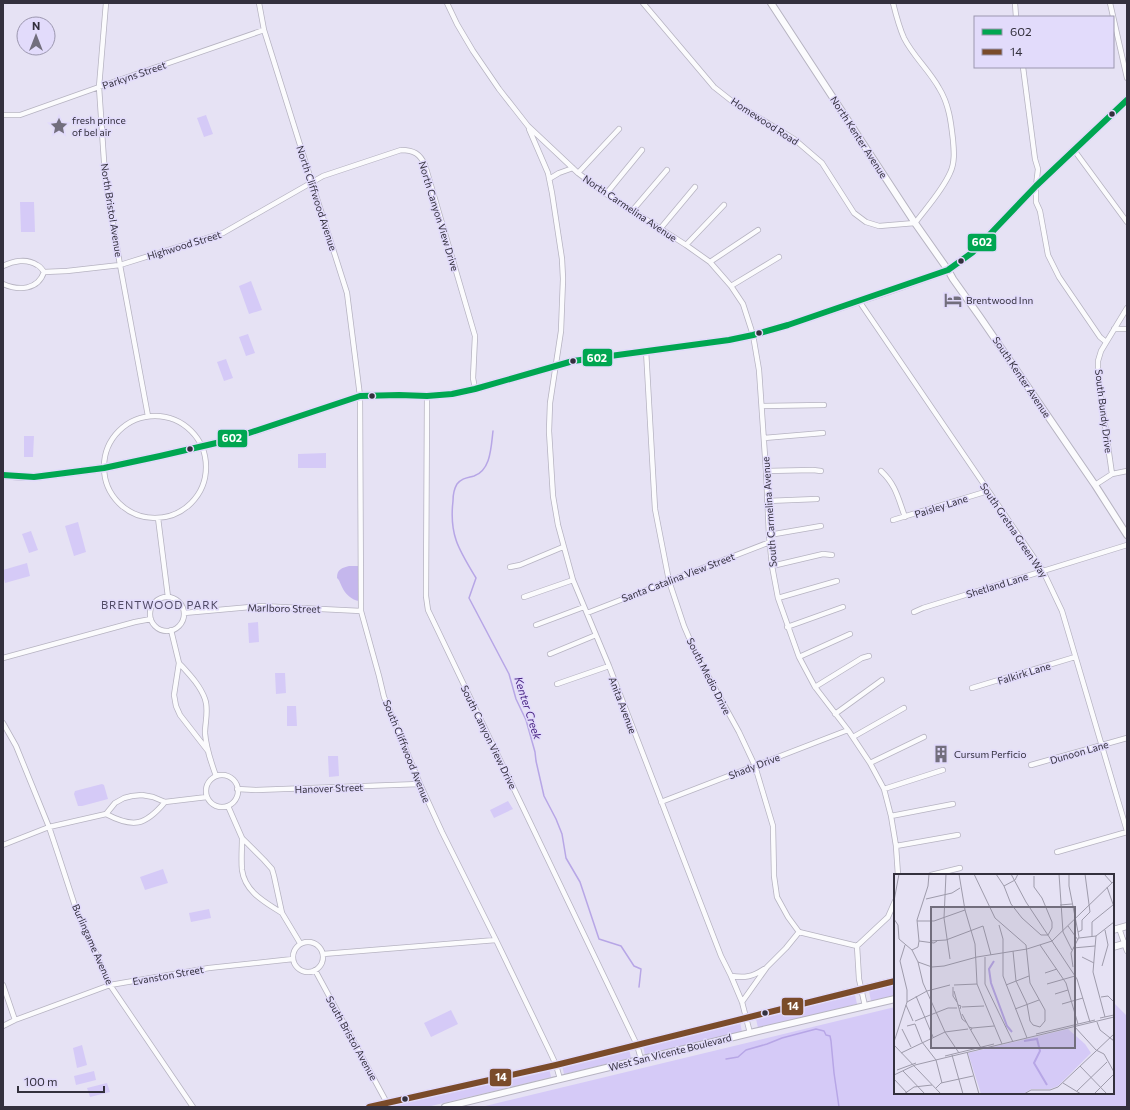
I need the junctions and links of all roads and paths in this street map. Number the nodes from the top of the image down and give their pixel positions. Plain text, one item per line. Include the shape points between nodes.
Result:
1 (106, 3) edge
2 (259, 3) edge
3 (447, 3) edge
4 (643, 3) edge
5 (771, 3) edge
6 (893, 3) edge
7 (1014, 3) edge
8 (1110, 3) edge
9 (1016, 16) edge
10 (1113, 16) edge
11 (1114, 21) edge
12 (264, 30) junction
13 (1023, 68) edge
14 (1127, 78) edge
15 (98, 87) junction
16 (1127, 100) edge
17 (3, 115) edge
18 (528, 126) junction
19 (619, 129) dead end
20 (642, 150) dead end
21 (1074, 150) junction
22 (573, 168) junction
23 (667, 170) dead end
24 (578, 173) junction
25 (549, 179) junction
26 (312, 183) junction
27 (1036, 186) junction
28 (695, 187) dead end
29 (606, 194) junction
30 (724, 205) dead end
31 (632, 212) junction
32 (1127, 222) edge
33 (915, 223) junction
34 (660, 229) junction
35 (758, 230) dead end
36 (686, 245) junction
37 (779, 257) dead end
38 (710, 262) junction
39 (120, 264) junction
40 (3, 266) edge
41 (948, 270) junction
42 (44, 272) junction
43 (3, 284) edge
44 (731, 286) junction
45 (859, 301) junction
46 (1127, 308) edge
47 (1114, 329) junction
48 (1127, 329) edge
49 (753, 335) junction
50 (1106, 342) junction
51 (646, 350) junction
52 (556, 366) junction
53 (476, 389) junction
54 (360, 396) junction
55 (427, 396) junction
56 (824, 405) dead end
57 (762, 406) junction
58 (148, 416) junction
59 (823, 433) dead end
60 (764, 438) junction
61 (203, 447) junction
62 (104, 468) junction
63 (766, 471) junction
64 (821, 471) dead end
65 (881, 471) dead end
66 (1127, 471) edge
67 (1112, 474) junction
68 (3, 475) edge
69 (1096, 485) junction
70 (988, 491) junction
71 (817, 499) dead end
72 (767, 501) junction
73 (905, 517) junction
74 (158, 518) junction
75 (894, 520) dead end
76 (822, 526) dead end
77 (769, 535) junction
78 (1127, 535) edge
79 (770, 542) junction
80 (1127, 545) edge
81 (563, 547) junction
82 (832, 555) dead end
83 (772, 566) junction
84 (510, 567) dead end
85 (1043, 571) junction
86 (573, 580) junction
87 (669, 581) junction
88 (837, 581) dead end
89 (168, 597) junction
90 (524, 597) dead end
91 (778, 598) junction
92 (584, 607) junction
93 (843, 607) dead end
94 (361, 611) junction
95 (914, 612) dead end
96 (184, 613) junction
97 (587, 613) junction
98 (151, 620) junction
99 (536, 625) dead end
100 (787, 627) junction
101 (171, 630) junction
102 (850, 634) dead end
103 (596, 635) junction
104 (550, 654) dead end
105 (869, 656) dead end
106 (3, 658) edge
107 (799, 658) junction
108 (1075, 658) junction
109 (180, 663) junction
110 (609, 666) junction
111 (882, 680) dead end
112 (557, 684) dead end
113 (815, 687) junction
114 (972, 688) dead end
115 (904, 708) dead end
116 (836, 714) junction
117 (3, 723) edge
118 (848, 730) junction
119 (852, 737) junction
120 (924, 737) dead end
121 (1127, 738) edge
122 (1102, 745) junction
123 (208, 751) junction
124 (870, 763) junction
125 (1031, 765) dead end
126 (755, 766) junction
127 (943, 770) dead end
128 (216, 776) junction
129 (420, 784) junction
130 (237, 789) junction
131 (884, 789) junction
132 (207, 796) junction
133 (165, 802) junction
134 (661, 802) junction
135 (953, 804) dead end
136 (228, 806) junction
137 (106, 814) junction
138 (891, 816) junction
139 (49, 827) junction
140 (1127, 831) edge
141 (958, 834) dead end
142 (242, 838) junction
143 (3, 845) edge
144 (896, 846) junction
145 (1057, 852) dead end
146 (960, 868) dead end
147 (898, 874) edge
148 (935, 874) edge
149 (894, 903) edge
150 (282, 913) junction
151 (894, 915) edge
152 (888, 917) junction
153 (1127, 926) edge
154 (1116, 929) edge
155 (799, 932) junction
156 (496, 940) junction
157 (300, 943) junction
158 (1126, 944) edge
159 (857, 946) junction
160 (1114, 947) edge
161 (1127, 951) edge
162 (323, 954) junction
163 (293, 959) junction
164 (767, 967) junction
165 (315, 970) junction
166 (731, 976) junction
167 (894, 982) edge
168 (3, 985) edge
169 (110, 985) junction
170 (862, 989) junction
171 (894, 999) edge
172 (742, 1002) junction
173 (865, 1006) junction
174 (747, 1018) junction
175 (15, 1020) junction
176 (3, 1026) edge
177 (750, 1033) junction
178 (637, 1045) junction
179 (641, 1059) junction
180 (556, 1065) junction
181 (560, 1080) junction
182 (387, 1105) edge
183 (193, 1107) edge
184 (369, 1107) edge
185 (445, 1107) edge

1 - 15 street, North Bristol Avenue
2 - 12 street, North Cliffwood Avenue
3 - 18 street, North Carmelina Avenue via 473,51
4 - 33 street, Homewood Road via 714,87 733,102 794,139 822,163 854,213 866,222 879,226
5 - 33 main road, North Kenter Avenue
6 - 33 street via 904,37 911,51 939,88 951,120 951,172
7 - 9 street
8 - 10 street
11 - 14 street
12 - 15 street, Parkyns Street
12 - 26 street, North Cliffwood Avenue
13 - 27 street via 1037,168
15 - 17 street, Parkyns Street via 20,115
15 - 39 street, North Bristol Avenue via 105,176
16 - 21 main road
18 - 22 street, North Carmelina Avenue
18 - 25 street, Anita Avenue
19 - 24 street
20 - 29 street
21 - 27 main road
21 - 32 street
22 - 24 street, North Carmelina Avenue
22 - 25 street
23 - 31 street
24 - 29 street, North Carmelina Avenue
25 - 52 street, Anita Avenue via 561,245 563,279 561,331
26 - 39 street, Highwood Street via 223,233
26 - 53 street, North Canyon View Drive via 323,176 401,150 415,152 421,158 475,336 473,378
26 - 54 street, North Cliffwood Avenue via 347,293
27 - 41 main road via 973,252
27 - 50 street via 1037,203 1052,264
28 - 34 street
29 - 31 street, North Carmelina Avenue
30 - 36 street
31 - 34 street, North Carmelina Avenue
33 - 41 main road, North Kenter Avenue
34 - 36 street, North Carmelina Avenue
35 - 38 street
36 - 38 street, North Carmelina Avenue
37 - 44 street
38 - 44 street, North Carmelina Avenue
39 - 42 street, Highwood Street
39 - 58 street, North Bristol Avenue
40 - 42 street via 23,261 37,265
41 - 45 main road
41 - 69 main road, South Kenter Avenue
42 - 43 street via 42,278 30,287 11,287
44 - 49 street, North Carmelina Avenue via 743,304
45 - 49 main road
45 - 70 street, South Gretna Green Way
46 - 47 street, South Bundy Drive
47 - 48 street
47 - 50 street, South Bundy Drive
49 - 51 main road
49 - 57 street, South Carmelina Avenue
50 - 67 street, South Bundy Drive via 1098,362 1098,376
51 - 52 main road
51 - 87 street, South Medio Drive via 655,509
52 - 53 main road
52 - 81 street, Anita Avenue via 548,431 552,496
53 - 55 main road
54 - 55 main road
54 - 61 main road
54 - 94 street, South Cliffwood Avenue
55 - 178 street, South Canyon View Drive via 428,610
56 - 57 street
57 - 60 street, South Carmelina Avenue
58 - 61 street via 179,421 196,435
58 - 62 street via 121,428 109,441 104,456
59 - 60 street
60 - 63 street, South Carmelina Avenue
61 - 62 main road
61 - 74 street via 206,467 201,493 189,506 176,514
62 - 68 main road via 34,477
62 - 74 street via 105,480 119,501 142,516
63 - 64 street
63 - 72 street, South Carmelina Avenue
65 - 73 street via 889,478 895,489
66 - 67 street
67 - 69 street
69 - 78 main road
70 - 73 street, Paisley Lane
70 - 85 street, South Gretna Green Way
71 - 72 street
72 - 77 street, South Carmelina Avenue
73 - 75 street, Paisley Lane
74 - 89 street
76 - 77 street
77 - 79 street, South Carmelina Avenue
79 - 83 street, South Carmelina Avenue
79 - 87 street, Santa Catalina View Street
80 - 85 street, Shetland Lane
81 - 84 street
81 - 86 street, Anita Avenue
82 - 83 street via 823,554
83 - 91 street, South Carmelina Avenue
85 - 95 street, Shetland Lane
85 - 108 street, South Gretna Green Way via 1062,611
86 - 90 street
86 - 92 street, Anita Avenue
87 - 97 street, Santa Catalina View Street
87 - 126 street, South Medio Drive via 696,654
88 - 91 street
89 - 96 street via 177,600
89 - 98 street via 155,602 151,610
91 - 100 street, South Carmelina Avenue
92 - 97 street, Anita Avenue
92 - 99 street
93 - 100 street
94 - 96 street, Marlboro Street via 261,606
94 - 129 street, South Cliffwood Avenue via 384,696
96 - 101 street via 182,622
97 - 103 street, Anita Avenue
98 - 101 street via 162,629
98 - 106 street via 135,622
100 - 107 street, South Carmelina Avenue
101 - 109 street
102 - 107 street
103 - 104 street
103 - 110 street, Anita Avenue
105 - 113 street
107 - 113 street, South Carmelina Avenue
108 - 114 street, Falkirk Lane
108 - 122 street, South Gretna Green Way
109 - 123 street via 205,700
109 - 123 street via 174,695 176,706
110 - 112 street
110 - 134 street, Anita Avenue
111 - 116 street
113 - 116 street, South Carmelina Avenue
115 - 119 street
116 - 118 street, South Carmelina Avenue
117 - 139 street, Burlingame Avenue via 16,746
118 - 119 street, South Carmelina Avenue
118 - 126 street, Shady Drive
119 - 124 street, South Carmelina Avenue
120 - 124 street
121 - 122 street, Dunoon Lane
122 - 125 street, Dunoon Lane
122 - 140 street, South Gretna Green Way
123 - 128 street
124 - 131 street, South Carmelina Avenue
126 - 134 street, Shady Drive
126 - 155 street, South Medio Drive via 773,826 777,897
127 - 131 street
128 - 130 street via 232,778
128 - 132 street via 207,784
129 - 130 street, Hanover Street
129 - 156 street, South Cliffwood Avenue
130 - 136 street via 235,800
131 - 138 street, South Carmelina Avenue
132 - 133 street
132 - 136 street via 213,804
133 - 137 street via 153,797 132,796 115,803
133 - 137 street via 156,814 138,823 127,823
134 - 166 street, Anita Avenue
135 - 138 street
136 - 142 street
137 - 139 street
138 - 144 street, South Carmelina Avenue
139 - 143 street
139 - 169 street, Burlingame Avenue via 76,909
140 - 145 street
141 - 144 street
142 - 150 street via 272,870
142 - 150 street via 242,870 247,886 254,894
144 - 147 street, South Carmelina Avenue
146 - 148 street
149 - 152 street
150 - 157 street
151 - 152 street
152 - 159 street
153 - 154 main road
154 - 158 street
155 - 159 street
155 - 164 street
156 - 162 street
156 - 180 street, South Cliffwood Avenue
157 - 162 street via 314,943
157 - 163 street via 294,950
158 - 160 main road
158 - 161 street
159 - 170 street
162 - 165 street via 322,964
163 - 165 street via 294,964 301,970
163 - 169 street, Evanston Street via 209,968
164 - 166 street via 748,977
164 - 172 street
165 - 182 street, South Bristol Avenue
166 - 172 street, Anita Avenue
167 - 170 main road, West San Vicente Boulevard
168 - 175 street
169 - 175 street, Evanston Street
169 - 183 street, Burlingame Avenue
170 - 173 street
170 - 174 main road, West San Vicente Boulevard
171 - 173 main road, West San Vicente Boulevard
172 - 174 street, Anita Avenue
173 - 177 main road, West San Vicente Boulevard
174 - 177 street, Anita Avenue
174 - 178 main road, West San Vicente Boulevard
175 - 176 street, Evanston Street
177 - 179 main road, West San Vicente Boulevard
178 - 179 street, South Canyon View Drive
178 - 180 main road, West San Vicente Boulevard
179 - 181 main road, West San Vicente Boulevard
180 - 181 street, South Cliffwood Avenue
180 - 182 main road, West San Vicente Boulevard
181 - 185 main road, West San Vicente Boulevard
182 - 184 main road, West San Vicente Boulevard

